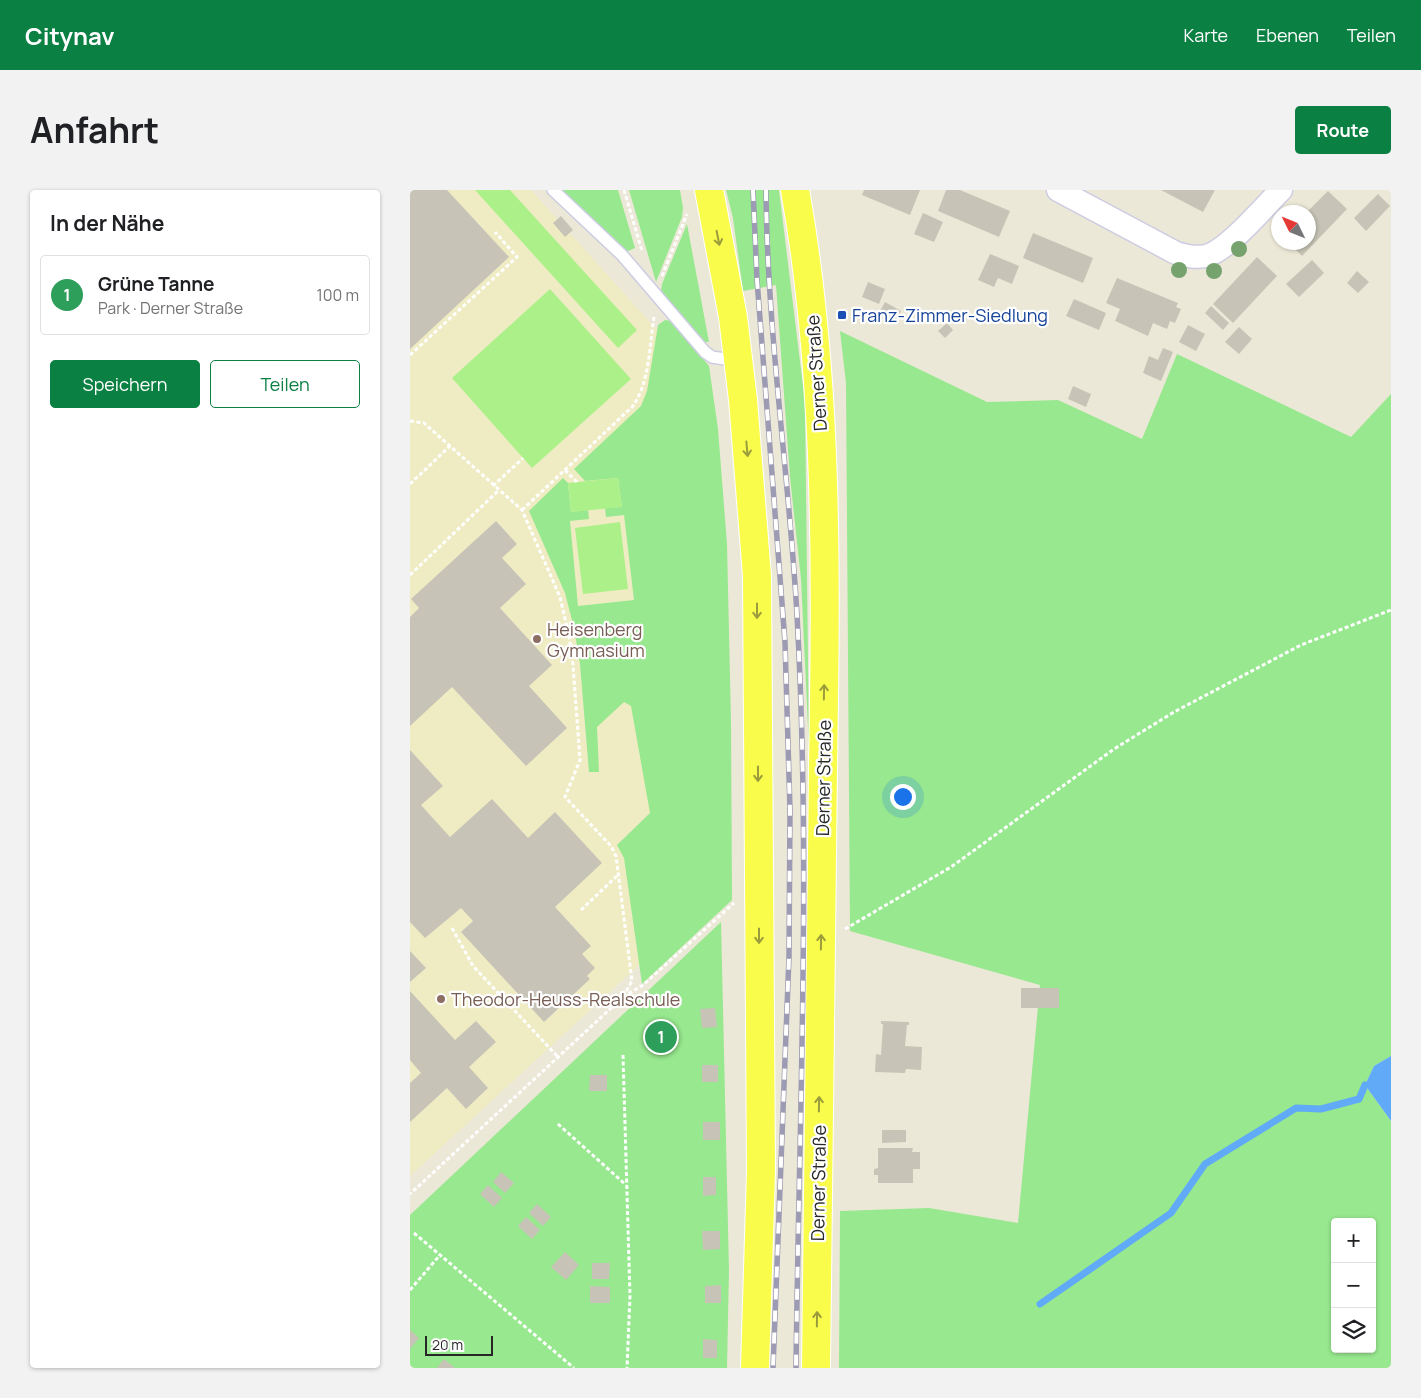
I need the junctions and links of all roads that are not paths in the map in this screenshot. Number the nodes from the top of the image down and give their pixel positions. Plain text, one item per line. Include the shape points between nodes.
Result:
1 (553, 190) edge
2 (795, 190) edge
3 (1058, 190) edge
4 (1281, 190) edge
5 (701, 198) edge
6 (738, 361) junction
7 (755, 1368) edge
8 (816, 1368) edge

1 - 6 lane via 622,255 705,352 712,357
8 -> 2 main road, Derner Straße via 825,640 816,367 806,251
3 - 4 street via 1176,253 1192,258 1208,256 1221,249
5 -> 6 main road via 733,317
6 -> 7 main road via 757,586 761,1171

